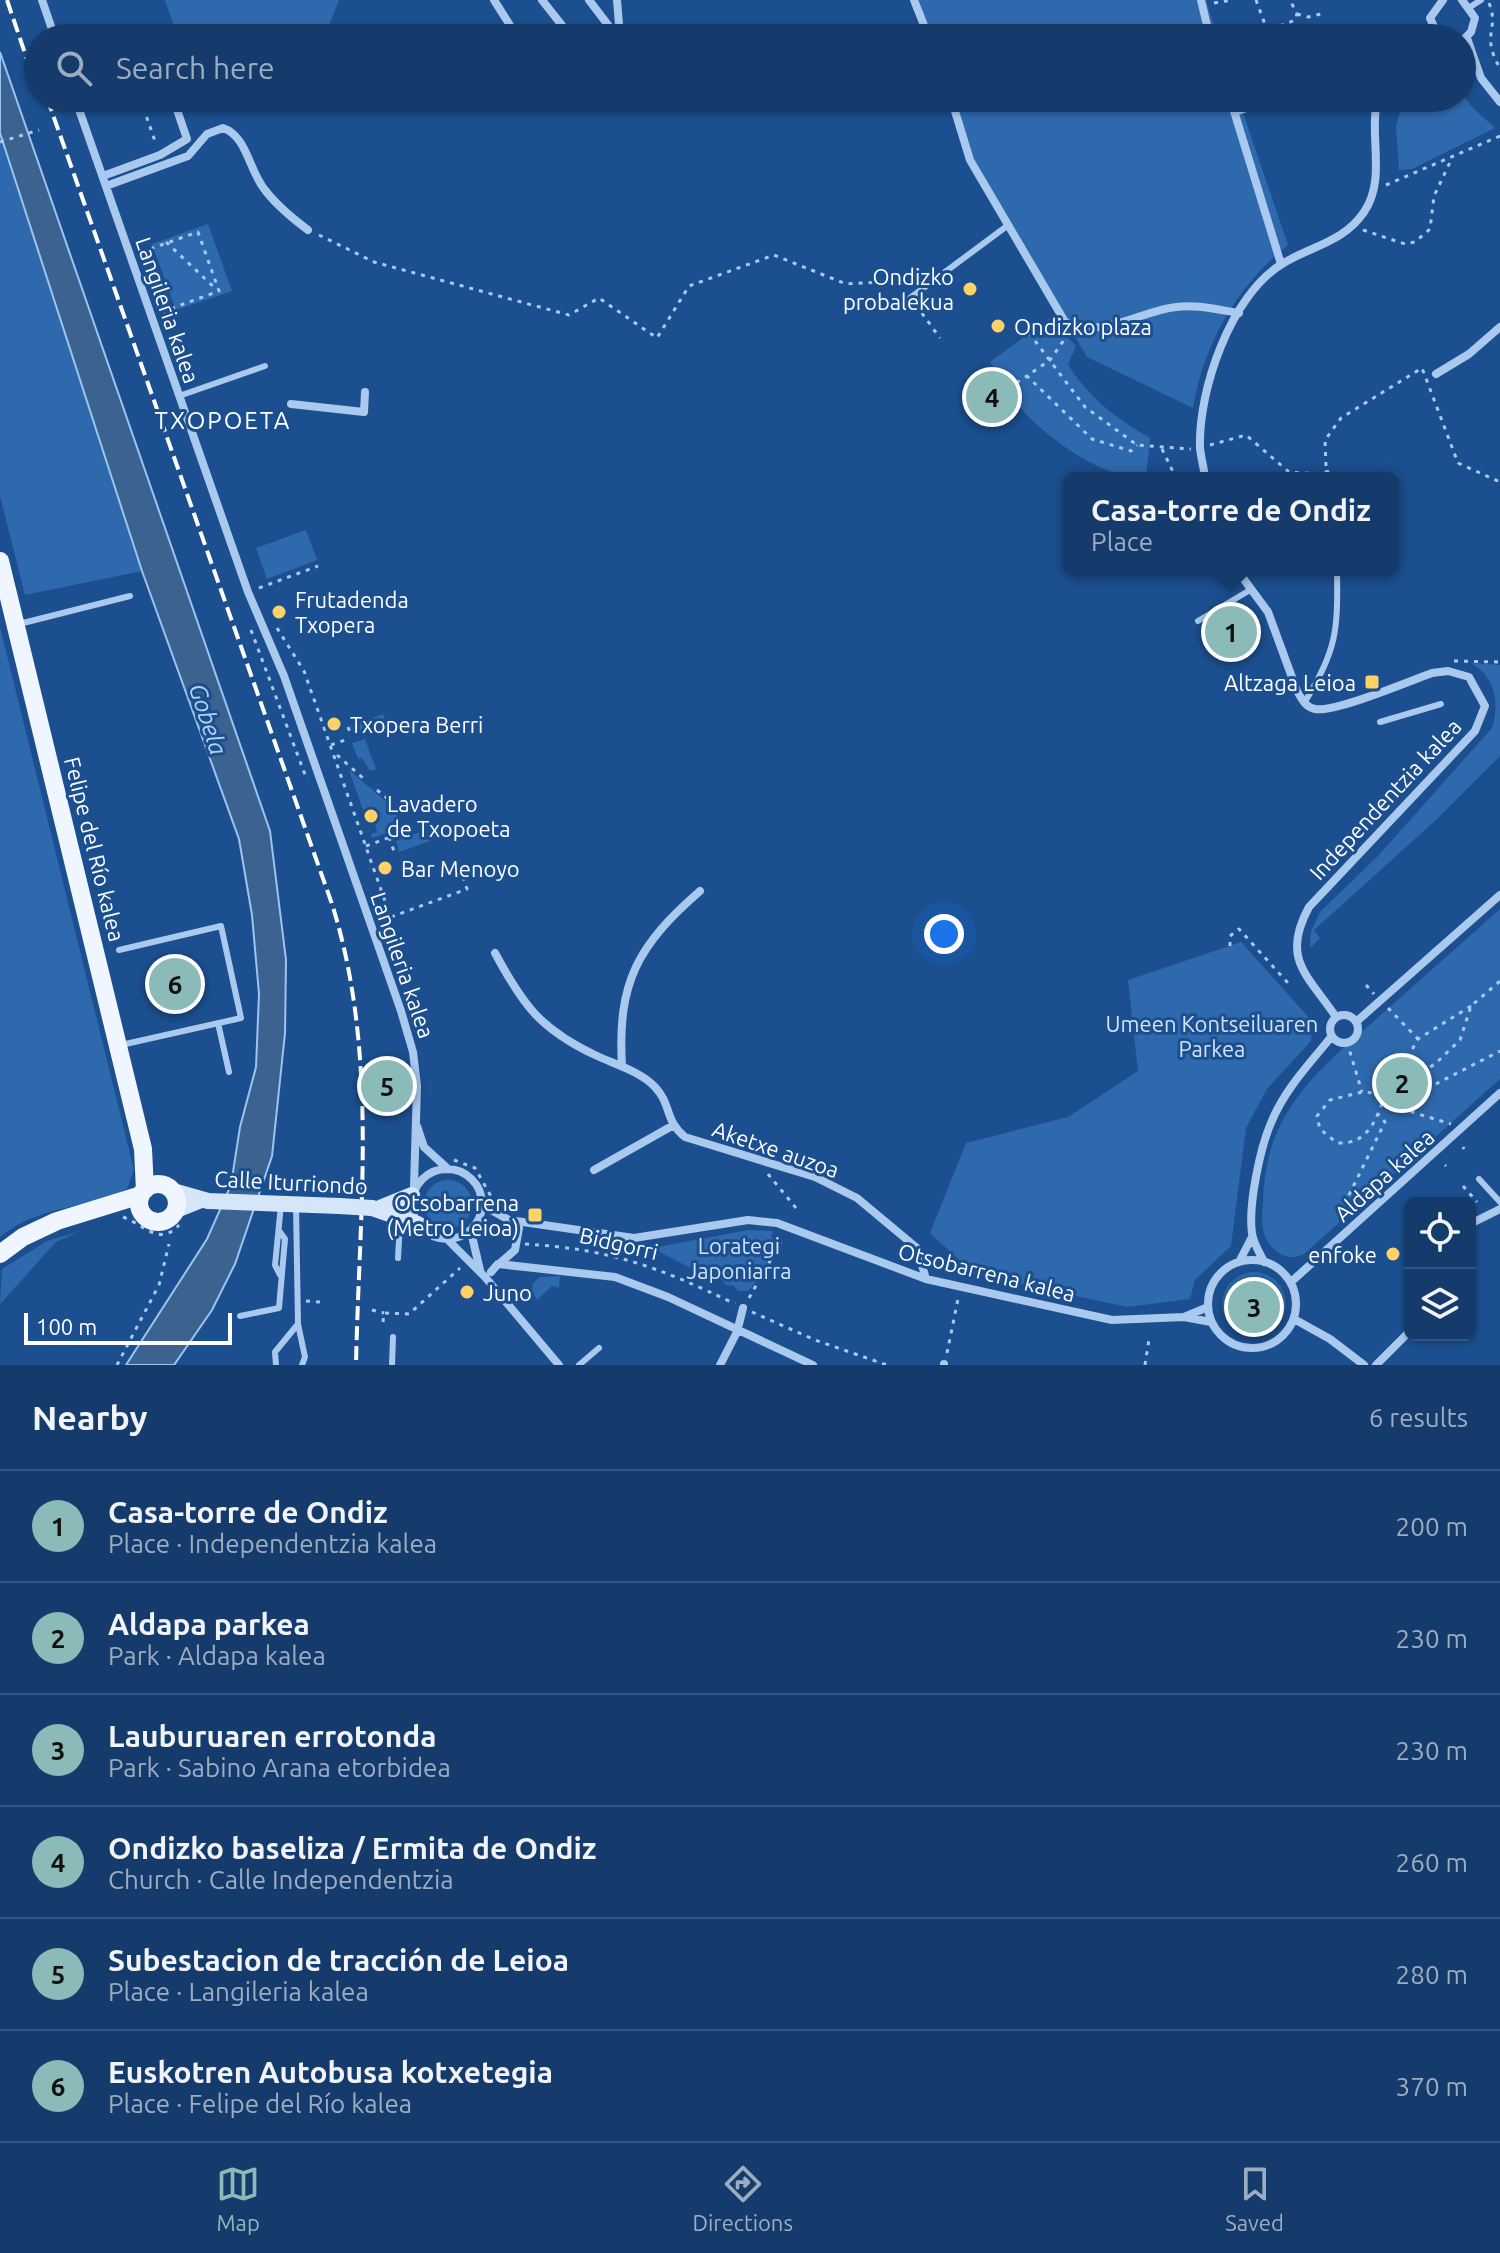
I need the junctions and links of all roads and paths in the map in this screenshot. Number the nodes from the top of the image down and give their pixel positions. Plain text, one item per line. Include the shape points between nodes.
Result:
1 (42, 0) edge
2 (494, 0) edge
3 (542, 0) edge
4 (589, 0) edge
5 (617, 0) edge
6 (914, 0) edge
7 (1232, 0) edge
8 (1256, 0) edge
9 (1290, 0) edge
10 (1443, 0) edge
11 (1462, 0) edge
12 (1481, 0) edge
13 (1487, 0) edge
14 (1202, 3) edge
15 (1470, 7) junction
16 (1297, 14) junction
17 (1321, 14) dead end
18 (50, 24) edge
19 (509, 24) edge
20 (561, 24) edge
21 (608, 24) edge
22 (618, 24) edge
23 (923, 24) edge
24 (1207, 24) edge
25 (1265, 24) edge
26 (1285, 24) edge
27 (1432, 24) edge
28 (1474, 24) edge
29 (1476, 67) edge
30 (1500, 68) edge
31 (1500, 102) edge
32 (80, 112) edge
33 (145, 112) edge
34 (178, 112) edge
35 (955, 112) edge
36 (1238, 112) edge
37 (1377, 112) edge
38 (1235, 113) joint
39 (39, 130) dead end
40 (1500, 136) edge
41 (0, 142) edge
42 (160, 155) junction
43 (1453, 156) junction
44 (103, 176) junction
45 (106, 186) junction
46 (1372, 191) junction
47 (1007, 226) junction
48 (1352, 226) junction
49 (308, 230) joint
50 (166, 242) junction
51 (141, 252) dead end
52 (1281, 264) junction
53 (219, 291) junction
54 (910, 298) junction
55 (1239, 313) junction
56 (151, 316) junction
57 (1078, 327) junction
58 (1500, 327) edge
59 (1029, 333) dead end
60 (940, 338) dead end
61 (1050, 360) junction
62 (265, 366) dead end
63 (1436, 374) dead end
64 (1027, 376) junction
65 (1008, 388) dead end
66 (365, 392) dead end
67 (179, 396) junction
68 (291, 404) dead end
69 (1137, 445) junction
70 (1200, 448) junction
71 (1162, 449) junction
72 (1173, 472) edge
73 (1204, 472) edge
74 (1289, 472) edge
75 (1327, 472) edge
76 (1500, 482) edge
77 (0, 561) edge
78 (318, 566) dead end
79 (1241, 576) edge
80 (1337, 576) edge
81 (259, 588) dead end
82 (1250, 590) junction
83 (130, 596) dead end
84 (1198, 621) dead end
85 (274, 624) dead end
86 (15, 625) junction
87 (1473, 659) dead end
88 (1500, 662) edge
89 (1304, 703) junction
90 (1441, 704) dead end
91 (1380, 722) dead end
92 (348, 727) dead end
93 (351, 735) dead end
94 (345, 740) dead end
95 (331, 745) junction
96 (334, 753) junction
97 (363, 778) dead end
98 (377, 790) dead end
99 (393, 803) dead end
100 (404, 832) dead end
101 (389, 837) junction
102 (366, 846) junction
103 (395, 854) dead end
104 (458, 861) dead end
105 (700, 891) dead end
106 (1500, 895) edge
107 (1230, 946) dead end
108 (119, 950) dead end
109 (495, 953) dead end
110 (1500, 981) edge
111 (1288, 983) dead end
112 (1366, 985) dead end
113 (1382, 1002) junction
114 (1471, 1006) junction
115 (1336, 1017) junction
116 (1356, 1022) junction
117 (218, 1023) junction
118 (1332, 1036) junction
119 (1418, 1039) junction
120 (1347, 1042) junction
121 (118, 1046) junction
122 (1500, 1051) edge
123 (622, 1066) junction
124 (229, 1072) dead end
125 (1405, 1082) junction
126 (1362, 1092) junction
127 (1500, 1093) edge
128 (1385, 1094) junction
129 (1382, 1103) junction
130 (1378, 1114) junction
131 (416, 1125) junction
132 (1454, 1125) dead end
133 (672, 1126) junction
134 (143, 1149) junction
135 (447, 1157) dead end
136 (757, 1161) junction
137 (448, 1170) junction
138 (594, 1170) dead end
139 (1479, 1179) dead end
140 (1463, 1186) dead end
141 (413, 1191) junction
142 (172, 1196) junction
143 (1477, 1202) dead end
144 (1500, 1202) edge
145 (497, 1204) dead end
146 (289, 1205) junction
147 (482, 1205) junction
148 (142, 1206) junction
149 (376, 1208) junction
150 (796, 1208) dead end
151 (1500, 1209) edge
152 (1351, 1216) dead end
153 (401, 1217) junction
154 (1476, 1221) edge
155 (418, 1224) junction
156 (519, 1228) dead end
157 (175, 1230) dead end
158 (471, 1232) junction
159 (1252, 1237) junction
160 (783, 1238) dead end
161 (447, 1239) junction
162 (516, 1243) junction
163 (169, 1244) dead end
164 (0, 1254) edge
165 (398, 1258) dead end
166 (1239, 1262) junction
167 (1264, 1262) junction
168 (480, 1272) junction
169 (467, 1276) dead end
170 (926, 1279) junction
171 (1291, 1282) junction
172 (958, 1299) dead end
173 (298, 1300) junction
174 (321, 1302) dead end
175 (1208, 1307) junction
176 (743, 1308) junction
177 (372, 1310) dead end
178 (384, 1313) junction
179 (240, 1316) dead end
180 (1184, 1317) junction
181 (1294, 1319) junction
182 (383, 1322) dead end
183 (1211, 1322) junction
184 (298, 1324) junction
185 (737, 1332) junction
186 (393, 1337) dead end
187 (1404, 1337) edge
188 (1149, 1339) dead end
189 (599, 1348) dead end
190 (117, 1365) edge
191 (276, 1365) edge
192 (302, 1365) edge
193 (392, 1365) edge
194 (559, 1365) edge
195 (579, 1365) edge
196 (720, 1365) edge
197 (813, 1365) edge
198 (887, 1365) edge
199 (944, 1365) edge
200 (1145, 1365) edge
201 (1364, 1365) edge
202 (1376, 1365) edge

1 - 18 street
2 - 19 street
3 - 20 street
4 - 21 street
5 - 22 street
6 - 23 street
7 - 14 path
8 - 25 path
9 - 16 path
10 - 27 street
11 - 15 street
12 - 15 lane
13 - 30 path via 1493,16 1488,40
14 - 24 street
15 - 28 street
16 - 17 path
16 - 26 path
29 - 31 street
32 - 44 street, Langileria kalea
33 - 42 path
34 - 42 street via 187,139
35 - 47 street via 970,160
36 - 38 lane
37 - 46 street
38 - 52 street
39 - 41 path
40 - 43 path
42 - 44 street
43 - 46 path
43 - 48 path via 1424,236 1405,244
44 - 45 street, Langileria kalea
45 - 49 street via 188,156 207,134 223,128 240,140 265,191
45 - 56 street, Langileria kalea
46 - 48 street via 1366,210
47 - 54 lane
47 - 57 street via 1060,317
48 - 52 street via 1336,240
49 - 54 path via 374,262 569,315 599,298 657,338 689,286 774,255 846,284 897,281
50 - 51 path
50 - 53 path
50 - 53 path via 198,232
52 - 55 street
53 - 56 path
54 - 60 path
55 - 57 street via 1174,307 1098,328
55 - 70 street via 1215,356
56 - 67 street, Langileria kalea
57 - 61 path
58 - 63 street
59 - 61 path
61 - 64 path
61 - 69 path via 1085,407
62 - 67 lane
64 - 65 path
64 - 69 path via 1092,439 1131,451
66 - 68 street via 364,412
67 - 131 street, Langileria kalea via 401,1011 413,1052
69 - 71 path
70 - 71 path
70 - 73 street
70 - 74 path via 1246,435
71 - 72 path
75 - 76 path via 1325,440 1341,418 1422,368 1458,463
77 - 86 main road, Felipe del Río kalea
78 - 81 path
79 - 82 street
80 - 89 lane via 1338,631 1329,660
82 - 84 lane
82 - 89 street via 1268,612
83 - 86 lane
85 - 95 path via 302,666
86 - 121 main road, Felipe del Río kalea
87 - 88 path
89 - 115 street, Independentzia kalea via 1314,709 1337,707 1448,671 1469,677 1485,706 1475,731 1309,907 1300,923 1297,957 1305,977
90 - 91 lane
92 - 93 path
94 - 95 path
95 - 96 path
96 - 97 path
96 - 102 path
98 - 99 path
100 - 101 path
101 - 102 path
101 - 103 path
102 - 104 path via 385,901 383,926 391,917 467,889
105 - 123 street via 663,924 631,977 619,1025
106 - 113 street
107 - 111 path via 1230,936 1239,929
108 - 117 lane via 221,926 241,1018
109 - 123 street via 522,1003 552,1031
110 - 114 path
112 - 113 path
113 - 116 street
113 - 119 path
114 - 119 path
114 - 125 path via 1460,1040
115 - 116 street via 1349,1016
115 - 118 street
116 - 120 street via 1356,1036
117 - 121 lane
117 - 124 lane
118 - 120 street
118 - 159 street via 1270,1123 1254,1190
119 - 125 path via 1399,1073
120 - 126 path
121 - 134 main road, Felipe del Río kalea
122 - 125 path via 1428,1088 1407,1090
123 - 133 street via 653,1085 665,1101
125 - 128 path
126 - 128 path
126 - 130 path via 1325,1103 1317,1116 1320,1129 1332,1141 1345,1144 1358,1140
127 - 171 street, Aldapa kalea
128 - 129 path
129 - 130 path
129 - 132 path
130 - 152 path via 1385,1122 1349,1195
131 - 137 street, Langileria kalea via 424,1147
131 - 141 street, Langileria kalea
133 - 136 street, Aketxe auzoa via 685,1137
133 - 138 street
134 - 142 main road, Felipe del Río kalea
134 - 148 main road, Felipe del Río kalea
135 - 145 path via 475,1168
136 - 150 path
136 - 170 street, Aketxe auzoa via 815,1177 857,1198 917,1248
137 - 141 street via 426,1174
137 - 147 street via 470,1179
139 - 144 lane
140 - 143 path
141 - 149 street, Calle Iturriondo
141 - 155 street
142 - 146 street, Calle Iturriondo
142 - 148 main road via 156,1184
142 - 148 main road via 162,1222 150,1220
146 - 149 street, Calle Iturriondo, bridge
146 - 173 lane
146 - 179 lane via 275,1265 280,1275 279,1308
147 - 158 street via 480,1221
147 - 170 street, Otsobarrena kalea via 509,1220 634,1238 759,1220 788,1226
148 - 157 path via 158,1235
148 - 164 main road via 108,1207 57,1221
149 - 153 street, Calle Iturriondo
151 - 154 street
153 - 155 street, Calle Iturriondo
153 - 165 lane
155 - 161 street
156 - 162 street
158 - 161 street
158 - 168 street
159 - 166 street
159 - 167 street
160 - 176 path
161 - 168 street
162 - 176 path, Bidgorri via 580,1248 637,1261
162 - 185 street via 494,1268 615,1277
163 - 190 path via 159,1285
166 - 167 street
166 - 175 street via 1215,1279
167 - 171 street
168 - 194 street
169 - 178 path via 460,1268 409,1314
170 - 180 street, Otsobarrena kalea via 1112,1320
171 - 181 street
172 - 199 path
173 - 174 path
173 - 184 lane
175 - 180 street
175 - 183 street
176 - 185 street
176 - 198 path, Bidgorri
177 - 178 path
178 - 182 path
180 - 183 street
181 - 183 street via 1276,1342 1246,1349 1220,1335
181 - 201 street
184 - 191 lane via 275,1352
184 - 192 lane
185 - 196 street
185 - 197 street
186 - 193 lane
187 - 202 street
188 - 200 path
189 - 195 lane

